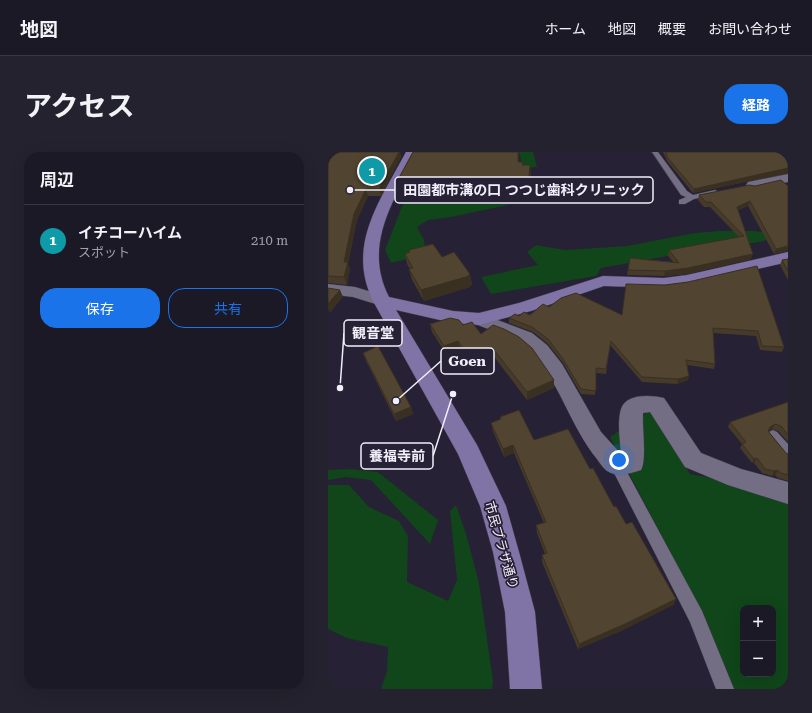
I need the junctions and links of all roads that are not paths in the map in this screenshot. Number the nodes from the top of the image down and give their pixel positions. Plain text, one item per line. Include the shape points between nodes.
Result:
1 (412, 152) edge
2 (656, 152) edge
3 (785, 182) edge
4 (750, 185) edge
5 (725, 190) edge
6 (692, 197) junction
7 (682, 202) dead end
8 (788, 257) edge
9 (328, 289) edge
10 (382, 301) junction
11 (479, 318) junction
12 (773, 435) edge
13 (788, 453) edge
14 (616, 465) junction
15 (788, 492) edge
16 (526, 689) edge
17 (724, 689) edge

1 - 10 street, 市民プラザ通り via 372,236 370,257 374,285
2 - 6 lane via 684,193
3 - 4 street
5 - 6 lane
6 - 7 lane
8 - 11 street via 664,283 603,281 525,307
9 - 10 street via 355,292
10 - 11 street via 453,317
10 - 16 street, 市民プラザ通り via 469,452 493,506 520,612
11 - 14 street via 525,337 540,350 555,369 593,438
12 - 13 lane
14 - 15 street via 633,463 632,409 640,404 656,404 693,460 737,478
14 - 17 lane via 696,618

